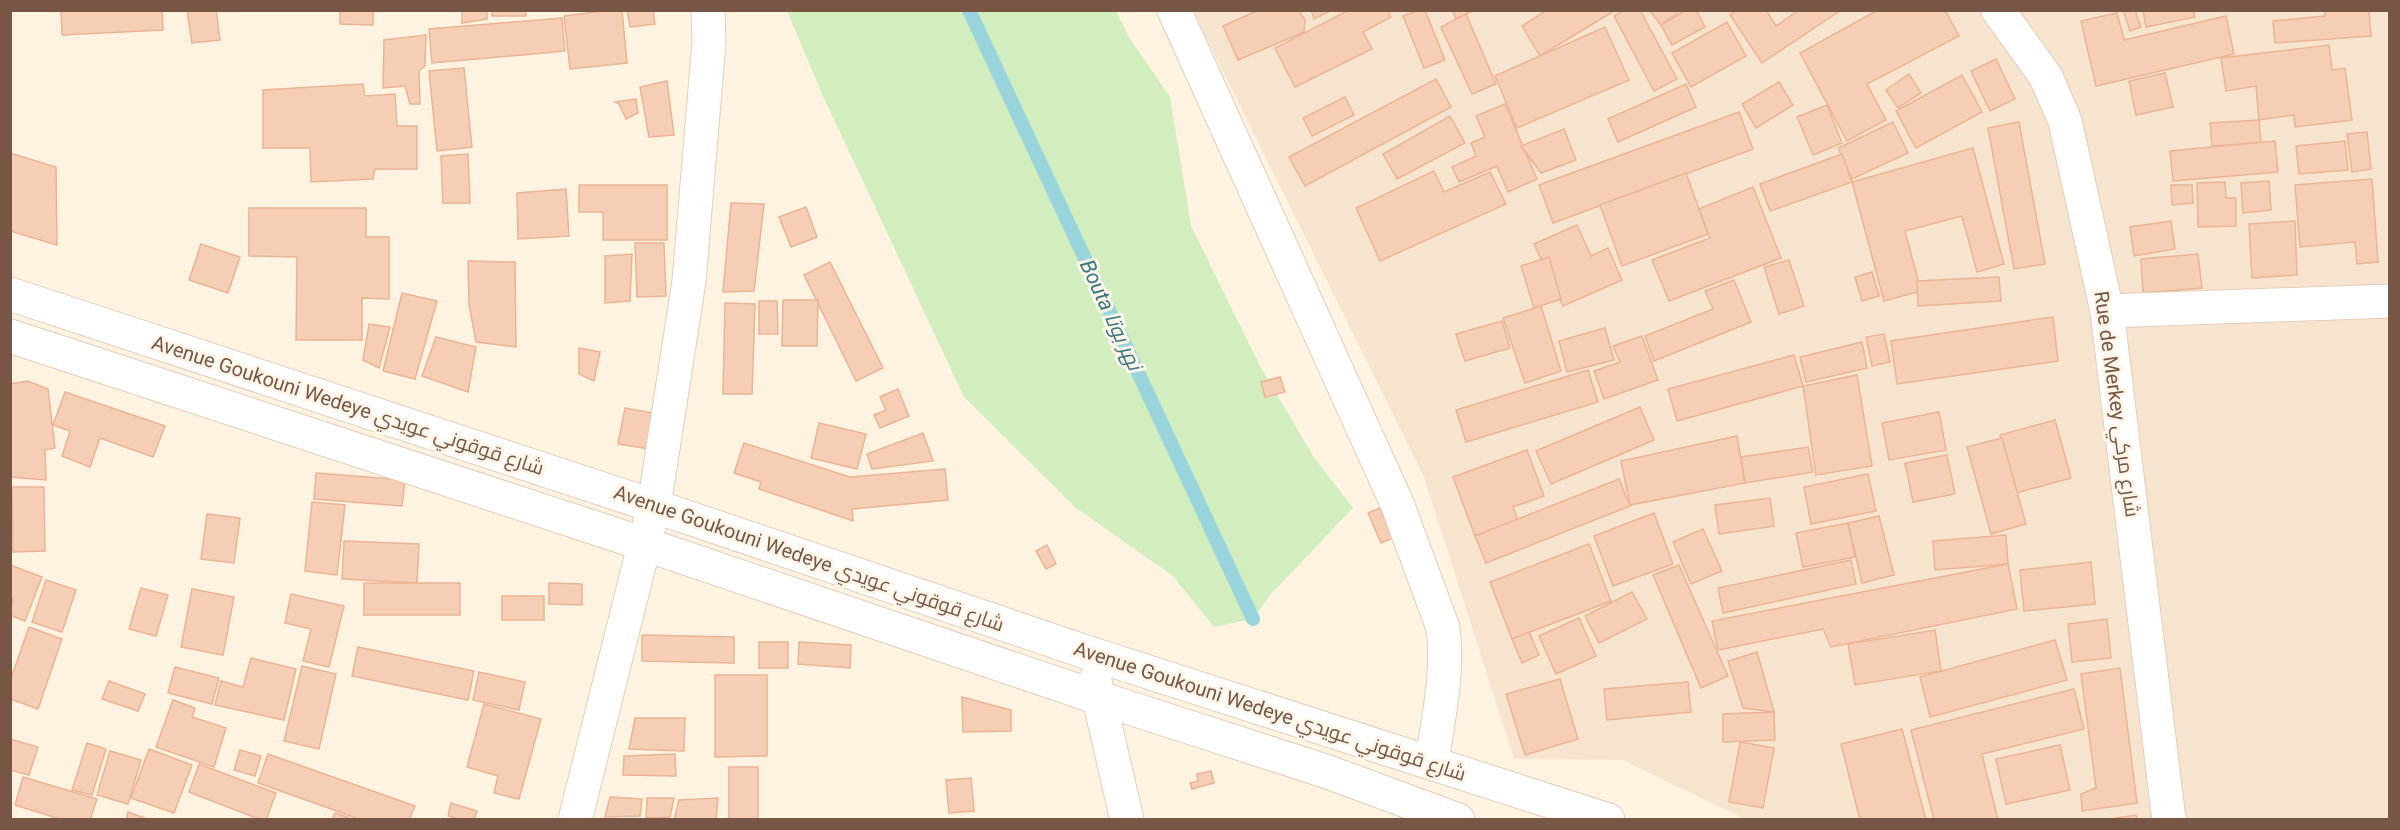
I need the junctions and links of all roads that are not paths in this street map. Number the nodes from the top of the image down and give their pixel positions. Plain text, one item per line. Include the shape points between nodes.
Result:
1 (708, 10) edge
2 (1174, 10) edge
3 (1998, 10) edge
4 (10, 294) edge
5 (2390, 301) edge
6 (2106, 311) junction
7 (10, 336) edge
8 (654, 506) junction
9 (644, 544) junction
10 (1089, 653) junction
11 (1099, 698) junction
12 (1432, 762) junction
13 (575, 819) edge
14 (1127, 819) edge
15 (1458, 819) edge
16 (1608, 819) edge
17 (2169, 819) edge

1 - 8 street via 709,42 689,281
2 - 12 street via 1398,506 1443,628 1445,666
3 - 6 street, Rue de Merkey شارع مركي via 2046,77 2065,121
4 - 8 street, Avenue Goukouni Wedeye شارع قوقوني عويدي
5 - 6 street
6 - 17 street, Rue de Merkey شارع مركي
7 - 9 street, Avenue Goukouni Wedeye شارع قوقوني عويدي
8 - 9 street
8 - 10 street, Avenue Goukouni Wedeye شارع قوقوني عويدي
9 - 11 street, Avenue Goukouni Wedeye شارع قوقوني عويدي
9 - 13 street
10 - 11 street
10 - 12 street, Avenue Goukouni Wedeye شارع قوقوني عويدي
11 - 14 street
11 - 15 street, Avenue Goukouni Wedeye شارع قوقوني عويدي via 1328,772
12 - 16 street, Avenue Goukouni Wedeye شارع قوقوني عويدي

